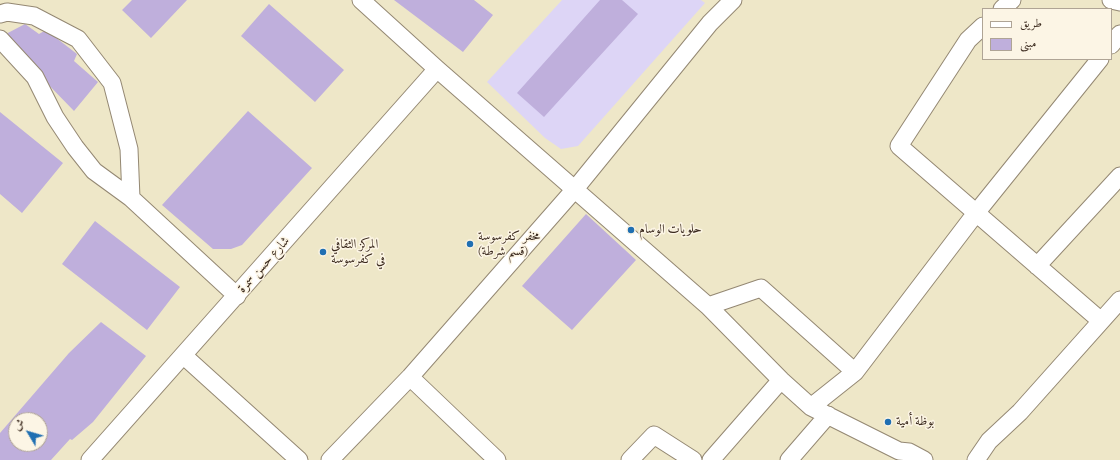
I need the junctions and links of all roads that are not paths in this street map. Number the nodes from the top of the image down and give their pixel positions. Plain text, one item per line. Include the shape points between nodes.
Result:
1 (361, 0) edge
2 (733, 0) edge
3 (1012, 0) edge
4 (1111, 0) edge
5 (1120, 2) edge
6 (1003, 8) edge
7 (0, 14) edge
8 (982, 27) edge
9 (1120, 34) edge
10 (0, 39) edge
11 (1112, 44) edge
12 (1099, 60) edge
13 (437, 70) junction
14 (1120, 176) edge
15 (575, 189) junction
16 (131, 198) junction
17 (976, 213) junction
18 (1037, 266) junction
19 (237, 296) junction
20 (1120, 300) edge
21 (708, 306) junction
22 (1101, 321) junction
23 (184, 356) junction
24 (854, 372) junction
25 (410, 377) junction
26 (781, 380) junction
27 (811, 407) junction
28 (828, 415) junction
29 (896, 455) edge
30 (90, 460) edge
31 (299, 460) edge
32 (330, 460) edge
33 (497, 460) edge
34 (630, 460) edge
35 (693, 460) edge
36 (711, 460) edge
37 (789, 460) edge
38 (924, 460) edge
39 (976, 460) edge

1 - 13 street
2 - 15 street via 710,23
3 - 6 street
4 - 5 street
7 - 16 street via 7,12 34,16 78,39 112,83 129,149
8 - 17 street via 968,40 899,146
9 - 11 street
10 - 16 street via 35,77 55,117 94,171
12 - 17 street
13 - 15 street
13 - 19 street, شارع حسن سمرة
14 - 18 street
15 - 21 street
15 - 25 street
16 - 19 street
17 - 18 street
17 - 24 street
18 - 22 street
19 - 23 street, شارع حسن سمرة
20 - 22 street
21 - 24 street via 761,288
21 - 26 street
22 - 39 street via 1020,412 989,441
23 - 30 street, شارع حسن سمرة
23 - 31 street
24 - 27 street
25 - 32 street
25 - 33 street
26 - 27 street
26 - 36 street
27 - 28 street
28 - 29 street
28 - 37 street
29 - 38 street via 909,452
34 - 35 street via 654,435

